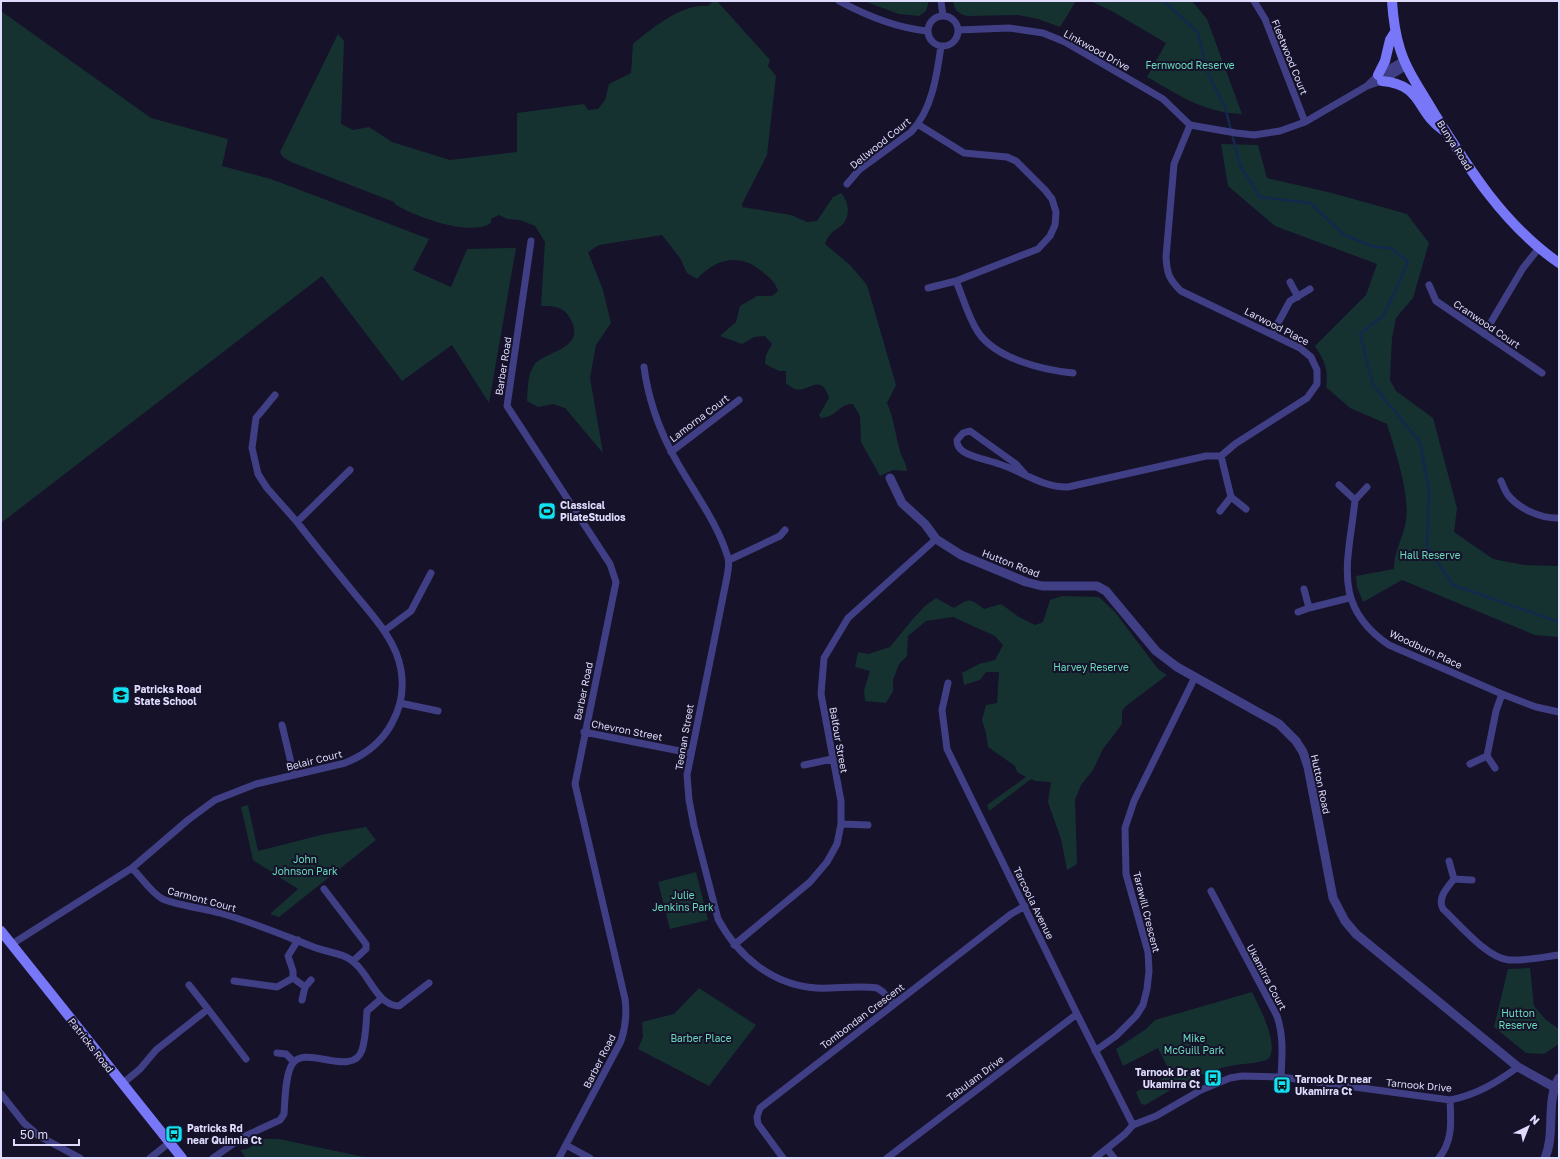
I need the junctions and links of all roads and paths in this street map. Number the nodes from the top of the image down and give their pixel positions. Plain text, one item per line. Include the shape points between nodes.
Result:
1 (839, 1) edge
2 (941, 1) edge
3 (1254, 1) edge
4 (1392, 1) edge
5 (943, 16) junction
6 (958, 30) junction
7 (927, 31) junction
8 (1395, 32) junction
9 (941, 46) junction
10 (1405, 63) junction
11 (1380, 78) junction
12 (1305, 122) junction
13 (918, 125) junction
14 (1190, 125) junction
15 (1447, 132) junction
16 (847, 184) dead end
17 (531, 241) dead end
18 (1539, 248) junction
19 (1559, 263) edge
20 (956, 281) junction
21 (1290, 282) dead end
22 (1429, 285) dead end
23 (928, 288) dead end
24 (1310, 289) dead end
25 (1298, 297) junction
26 (1272, 334) junction
27 (1484, 334) junction
28 (644, 367) dead end
29 (1073, 373) dead end
30 (1542, 373) dead end
31 (275, 396) dead end
32 (739, 400) dead end
33 (671, 452) junction
34 (1221, 456) junction
35 (350, 470) dead end
36 (1025, 474) junction
37 (890, 478) dead end
38 (1501, 481) dead end
39 (1339, 485) dead end
40 (1367, 487) dead end
41 (1231, 497) junction
42 (1354, 500) junction
43 (1246, 510) dead end
44 (1220, 511) dead end
45 (1559, 518) edge
46 (296, 522) junction
47 (785, 530) dead end
48 (936, 538) junction
49 (729, 560) junction
50 (431, 573) dead end
51 (1304, 589) dead end
52 (1350, 598) junction
53 (1309, 608) junction
54 (1298, 612) dead end
55 (384, 631) junction
56 (1195, 677) junction
57 (948, 683) dead end
58 (1502, 694) junction
59 (400, 703) junction
60 (438, 711) dead end
61 (1559, 712) edge
62 (282, 725) dead end
63 (584, 732) junction
64 (690, 753) junction
65 (1487, 756) junction
66 (832, 760) junction
67 (1470, 764) dead end
68 (804, 765) dead end
69 (1495, 768) dead end
70 (294, 775) junction
71 (841, 824) junction
72 (868, 825) dead end
73 (1448, 861) dead end
74 (132, 868) junction
75 (1454, 879) junction
76 (1472, 880) dead end
77 (324, 890) dead end
78 (1211, 891) dead end
79 (1025, 906) junction
80 (1, 931) edge
81 (298, 940) junction
82 (12, 944) junction
83 (734, 946) junction
84 (1559, 955) edge
85 (353, 961) junction
86 (293, 978) junction
87 (310, 980) dead end
88 (234, 981) dead end
89 (429, 983) dead end
90 (190, 985) dead end
91 (305, 987) junction
92 (381, 999) junction
93 (302, 1000) dead end
94 (894, 1004) junction
95 (208, 1009) junction
96 (1077, 1014) junction
97 (1095, 1051) junction
98 (277, 1053) dead end
99 (246, 1059) dead end
100 (293, 1061) junction
101 (1518, 1067) junction
102 (1281, 1077) junction
103 (1559, 1078) edge
104 (122, 1084) junction
105 (1554, 1087) junction
106 (1, 1094) edge
107 (1450, 1100) junction
108 (1133, 1125) junction
109 (169, 1143) junction
110 (566, 1145) junction
111 (1107, 1149) junction
112 (80, 1158) edge
113 (150, 1158) edge
114 (182, 1158) edge
115 (213, 1158) edge
116 (559, 1158) edge
117 (590, 1158) edge
118 (784, 1158) edge
119 (887, 1158) edge
120 (1095, 1158) edge
121 (1114, 1158) edge
122 (1439, 1158) edge
123 (1545, 1158) edge

1 - 7 street via 875,18 910,29
2 - 5 street
3 - 12 street, Fleetwood Court via 1265,19
4 - 8 main road, Bunya Road
5 - 6 street via 955,22
5 - 7 street via 938,16 930,22
6 - 9 street via 953,42
6 - 14 street, Linkwood Drive via 1009,28 1044,33 1072,46 1163,99
7 - 9 street via 930,40
8 - 10 main road, Bunya Road
8 - 11 main road via 1390,40
9 - 13 street, Dellwood Court via 937,76 925,113
10 - 11 street
10 - 15 main road, Bunya Road
11 - 12 street
11 - 15 main road via 1409,89 1433,123
12 - 14 street via 1280,131 1254,135
13 - 16 street, Dellwood Court via 859,170
13 - 20 street via 964,153 1007,157 1016,161 1045,190 1052,199 1056,212 1055,225 1050,236 1038,249
14 - 26 street, Larwood Place via 1174,164 1166,257 1171,281 1181,291
15 - 18 main road, Bunya Road via 1494,203
17 - 63 street, Barber Road via 507,406 610,564 616,582
18 - 19 main road, Bunya Road
18 - 27 street via 1523,268
20 - 23 street
20 - 29 street via 978,332 1001,353 1050,370
21 - 25 street
22 - 27 street, Cranwood Court via 1436,301
24 - 25 street
25 - 26 street via 1290,302
26 - 34 street, Larwood Place via 1300,348 1311,357 1317,370 1317,384 1307,398 1235,444
27 - 30 street, Cranwood Court
28 - 33 street via 656,420
31 - 46 street, Belair Court via 256,418 252,448 258,474
32 - 33 street, Lamorna Court
33 - 49 street
34 - 36 street via 1206,456 1068,487 1046,485
34 - 41 street
35 - 46 street
36 - 36 street via 964,452 959,448 957,440 963,432 970,431 1016,464
37 - 48 street, Hutton Road via 902,503
38 - 45 street via 1508,495 1527,510
39 - 42 street
40 - 42 street
41 - 43 street
41 - 44 street
42 - 52 street, Woodburn Place via 1346,571
46 - 55 street, Belair Court
47 - 49 street via 780,536
48 - 56 street, Hutton Road via 961,555 1026,582 1042,586 1097,586 1106,591 1156,651
48 - 66 street, Balfour Street via 848,618 824,658 821,694
49 - 64 street, Teenan Street
50 - 55 street via 411,612
51 - 53 street
52 - 53 street
52 - 58 street, Woodburn Place via 1358,615 1374,635 1389,645
53 - 54 street
55 - 59 street, Belair Court via 401,669
56 - 97 street, Tarawill Crescent via 1136,795 1125,828 1126,874 1148,952 1148,989 1136,1016 1116,1036
56 - 101 street, Hutton Road via 1270,718 1292,736 1304,752 1333,898 1345,921 1356,934
57 - 79 street, Tarcoola Avenue via 942,710 947,749
58 - 61 street, Woodburn Place via 1536,707
58 - 65 street
59 - 60 street
59 - 70 street, Belair Court via 389,729 369,750 345,763
62 - 70 street
63 - 64 street, Chevron Street
63 - 110 street, Barber Road via 575,784 626,999 627,1014 621,1041
64 - 83 street, Teenan Street via 688,788 694,826 718,919
65 - 67 street
65 - 69 street
66 - 68 street
66 - 71 street, Balfour Street via 841,801
70 - 74 street, Belair Court via 256,784 215,800
71 - 72 street
71 - 83 street, Balfour Street via 837,844 827,862 810,882
73 - 75 street
74 - 81 street, Carmont Court via 161,899 219,913
74 - 82 street, Belair Court
75 - 76 street
75 - 84 street via 1441,897 1441,905 1489,951 1510,960
77 - 85 street via 366,944 366,949
78 - 102 street, Ukamirra Court via 1277,1016 1282,1030 1283,1045
79 - 94 street, Tombondan Crescent
79 - 96 street, Tarcoola Avenue
80 - 82 main road, Patricks Road
81 - 85 street, Carmont Court
81 - 86 street via 288,956
82 - 104 main road, Patricks Road
83 - 94 street, Teenan Street via 751,962 784,982 816,988 877,988
85 - 92 street
86 - 88 street via 277,987
86 - 91 street
87 - 91 street
89 - 92 street via 399,1006 390,1006
90 - 95 street
91 - 93 street
92 - 100 street via 368,1011 362,1051 358,1057 350,1062 301,1057
94 - 118 street, Tombondan Crescent via 760,1108 758,1124
95 - 99 street
95 - 104 street via 156,1050 140,1069
96 - 97 street, Tarcoola Avenue
96 - 119 street, Tabulam Drive
97 - 108 street, Tarcoola Avenue
98 - 100 street via 286,1054
100 - 115 street via 289,1068 284,1114 280,1120 243,1137
101 - 105 street, Hutton Road
101 - 107 street, Tarnook Drive via 1477,1093
102 - 107 street, Tarnook Drive
102 - 108 street, Tarnook Drive via 1256,1075 1230,1078
103 - 105 street
104 - 109 main road, Patricks Road
105 - 123 street via 1550,1102 1550,1143
106 - 112 street via 24,1123 39,1136
107 - 122 street via 1449,1141
108 - 111 street, Tarnook Drive
109 - 113 street
109 - 114 main road, Patricks Road
110 - 116 street, Barber Road
110 - 117 street
111 - 120 street, Tarnook Drive
111 - 121 street

